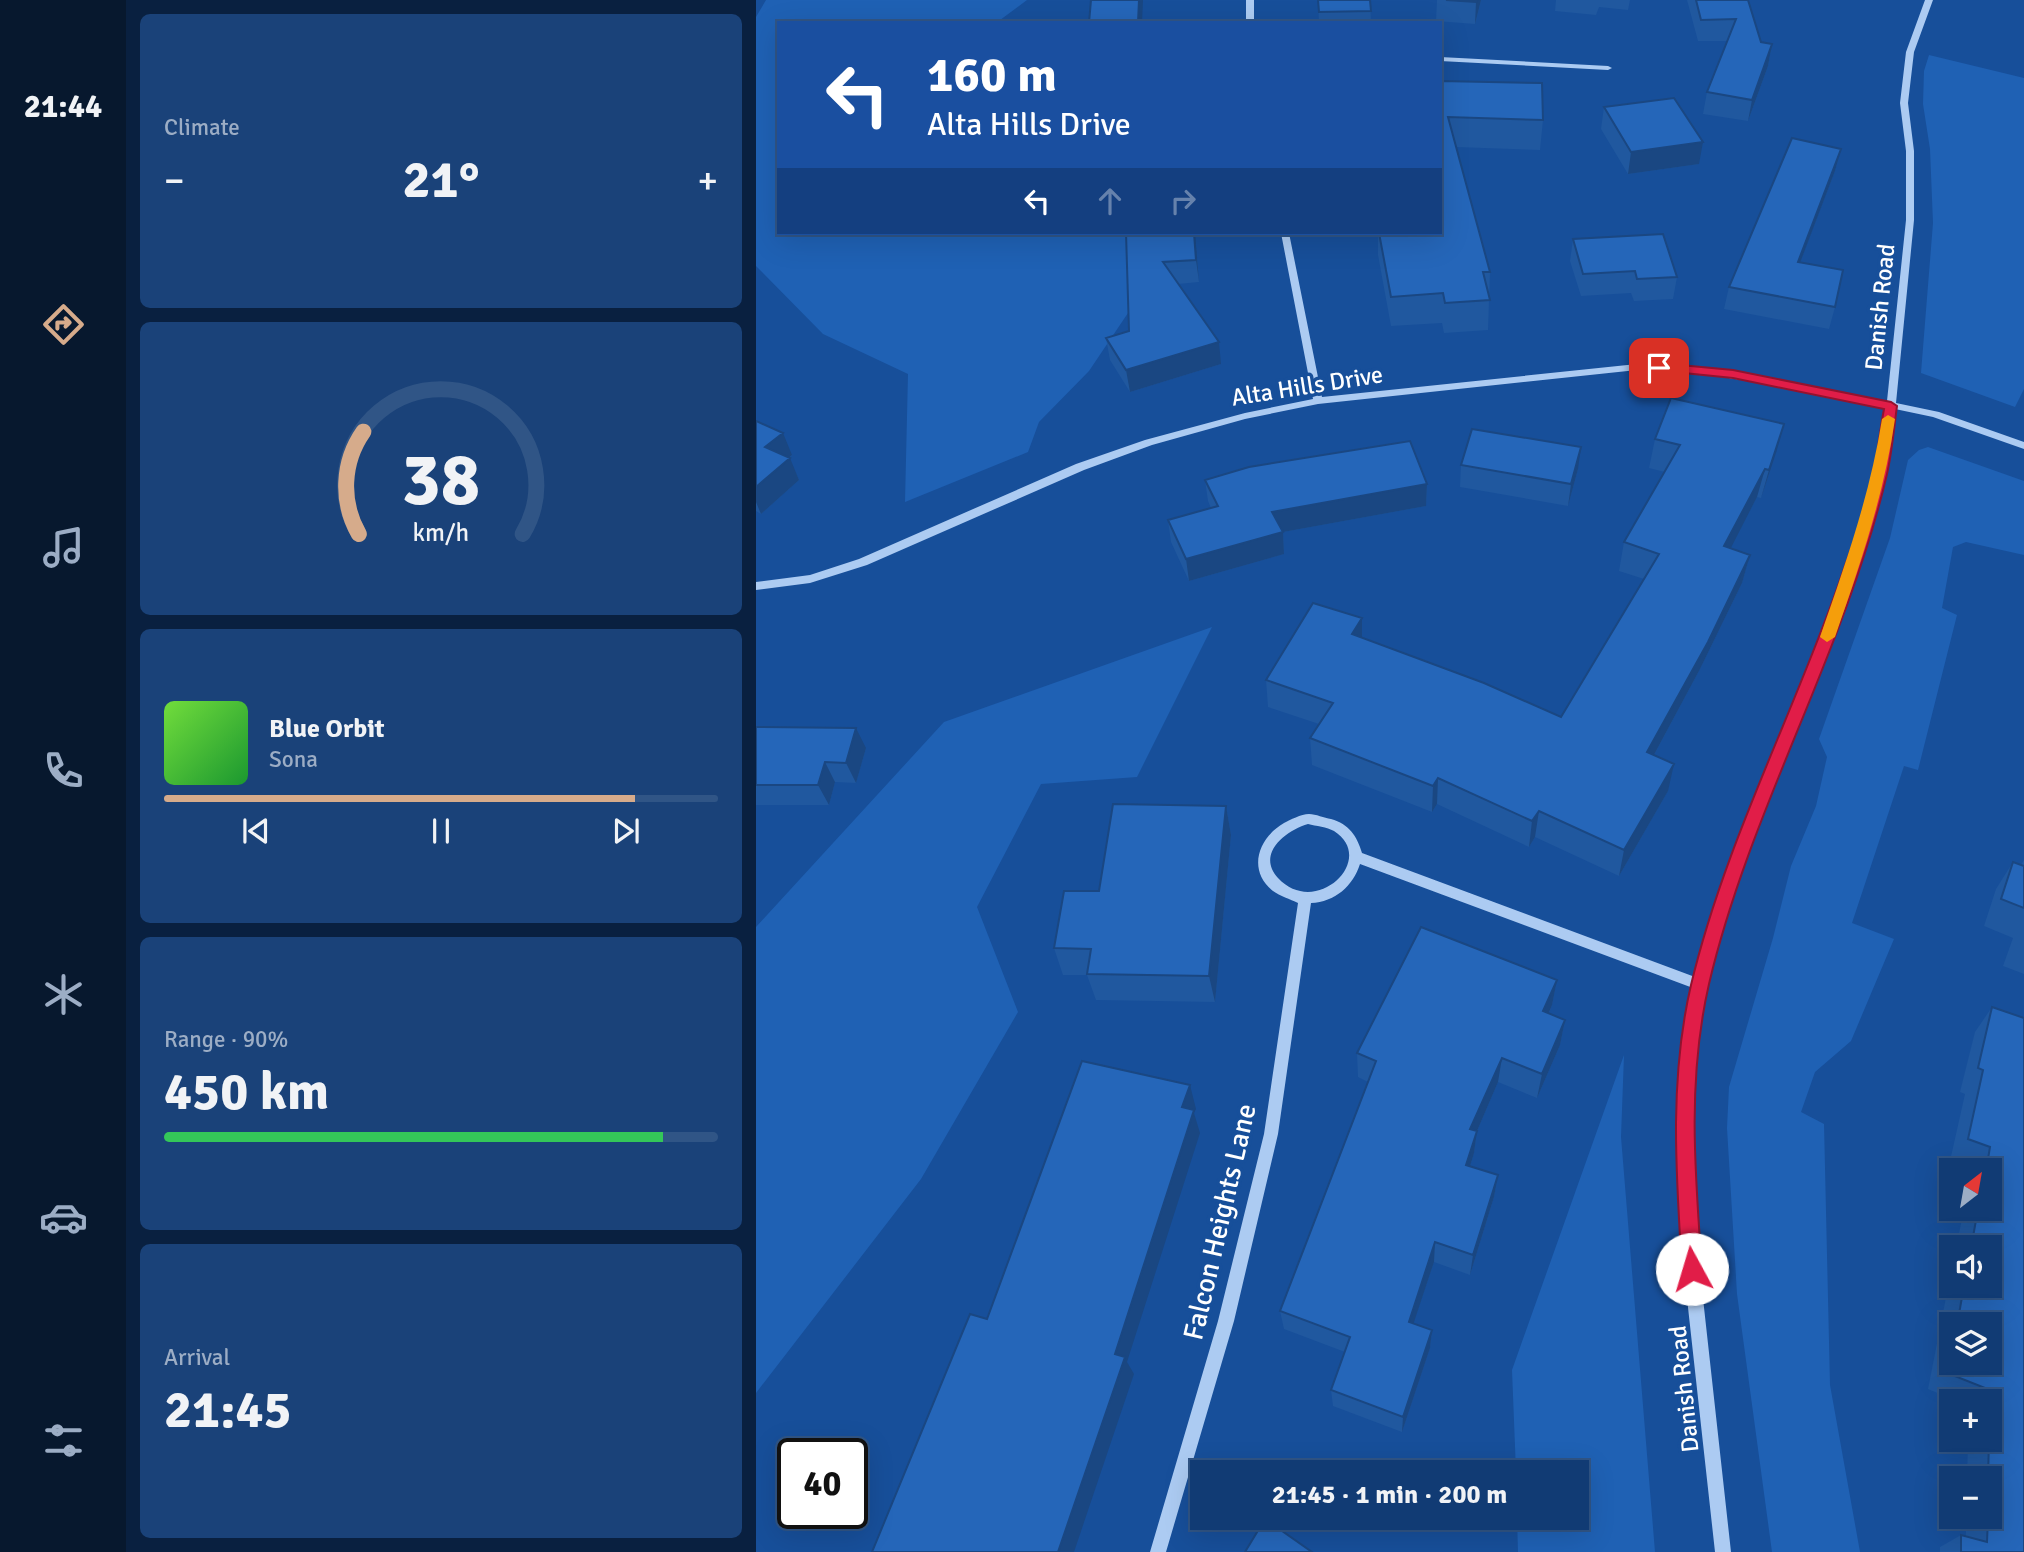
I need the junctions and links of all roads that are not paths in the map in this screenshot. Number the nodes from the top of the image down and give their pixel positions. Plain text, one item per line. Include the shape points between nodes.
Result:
1 (1250, 0) edge
2 (1929, 0) edge
3 (1250, 21) edge
4 (1442, 59) edge
5 (1608, 68) dead end
6 (1285, 235) edge
7 (1318, 401) junction
8 (1891, 406) junction
9 (2024, 446) edge
10 (756, 586) edge
11 (1357, 857) junction
12 (1305, 898) junction
13 (1700, 985) junction
14 (1158, 1552) edge
15 (1723, 1552) edge

1 - 3 street
2 - 8 street, Danish Road via 1910,52 1905,103 1910,220
4 - 5 street
6 - 7 street
7 - 8 street, Alta Hills Drive via 1637,367 1733,374
7 - 10 street, Alta Hills Drive via 1149,442 1080,467 863,562 810,579
8 - 9 street via 1936,414
8 - 13 street, Danish Road via 1881,471 1865,528 1829,632 1730,880
11 - 12 street via 1355,870 1341,887
11 - 12 street via 1355,844 1337,825 1308,819 1280,829 1265,851 1264,864 1277,886
11 - 13 street
12 - 14 street, Falcon Heights Lane via 1271,1134 1226,1321
13 - 15 street, Danish Road via 1687,1058 1684,1150 1689,1244

